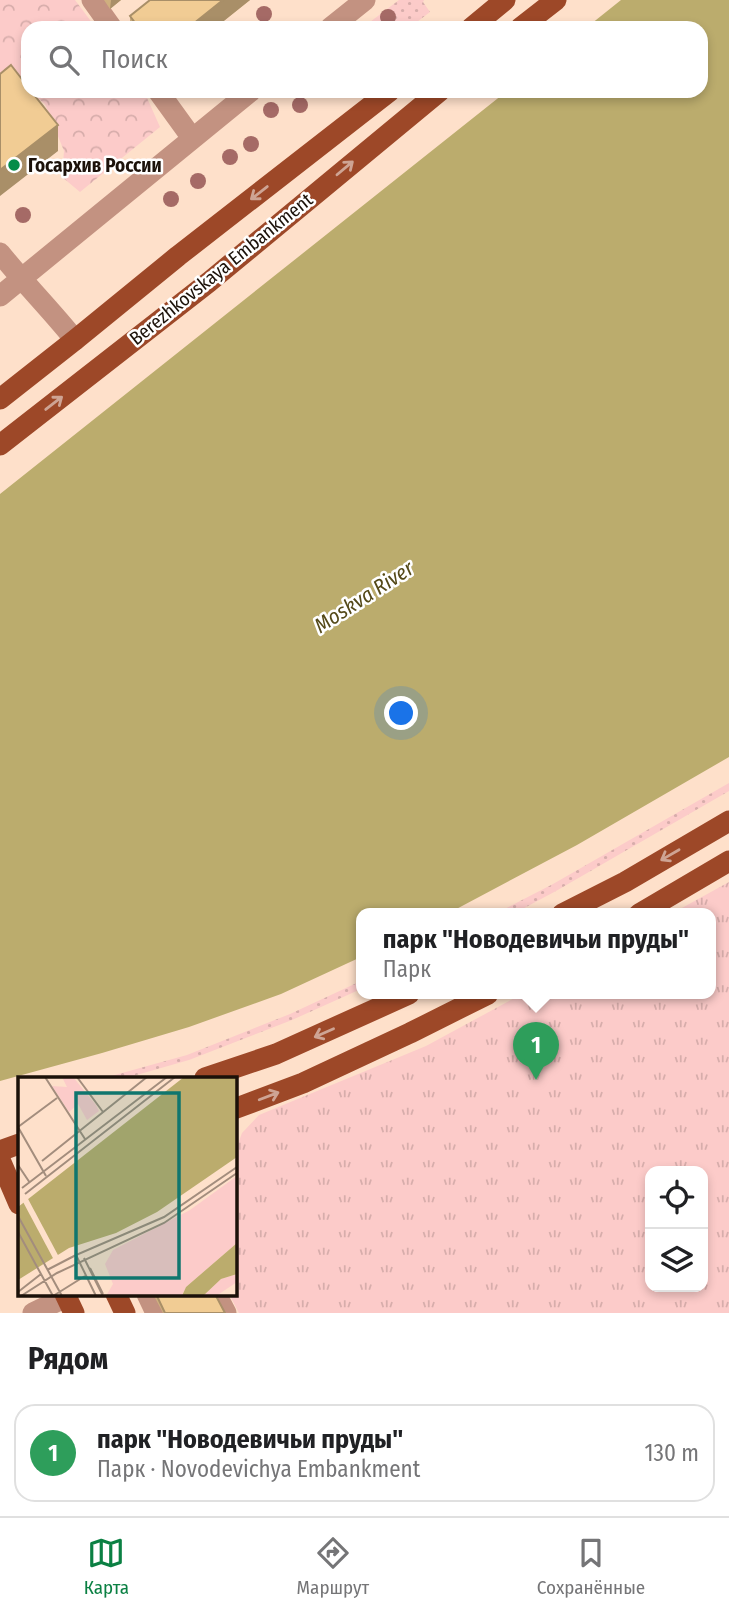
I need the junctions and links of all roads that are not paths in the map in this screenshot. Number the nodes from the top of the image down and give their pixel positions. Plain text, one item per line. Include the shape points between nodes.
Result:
1 (92, 0) edge
2 (365, 0) edge
3 (505, 0) edge
4 (556, 0) edge
5 (107, 21) edge
6 (339, 21) edge
7 (480, 21) edge
8 (529, 21) edge
9 (163, 98) edge
10 (242, 98) edge
11 (381, 98) edge
12 (432, 98) edge
13 (192, 138) junction
14 (0, 253) edge
15 (21, 279) junction
16 (0, 296) edge
17 (75, 340) junction
18 (0, 399) edge
19 (0, 445) edge
20 (729, 821) edge
21 (729, 861) edge
22 (574, 908) edge
23 (649, 908) edge
24 (398, 999) edge
25 (478, 999) edge
26 (211, 1077) edge
27 (236, 1108) edge
28 (18, 1144) edge
29 (0, 1151) edge
30 (0, 1160) edge
31 (14, 1201) edge
32 (117, 1296) edge
33 (148, 1296) edge
34 (216, 1296) edge
35 (68, 1301) edge
36 (33, 1313) edge
37 (125, 1313) edge
38 (156, 1313) edge
39 (226, 1313) edge

1 - 5 lane
2 - 6 lane
3 - 7 main road
4 - 8 main road
9 - 13 lane
10 - 13 lane
11 -> 17 main road, Berezhkovskaya Embankment
19 -> 12 main road, Berezhkovskaya Embankment via 209,282
13 - 15 lane
14 - 15 lane
15 - 16 lane
15 - 17 lane
17 - 18 main road, Berezhkovskaya Embankment
20 -> 22 main road
21 - 23 main road
24 -> 26 main road via 276,1054
27 -> 25 main road via 303,1083
28 - 29 main road
30 - 31 main road
32 - 37 main road
33 - 38 lane
34 - 39 lane
35 - 36 lane

